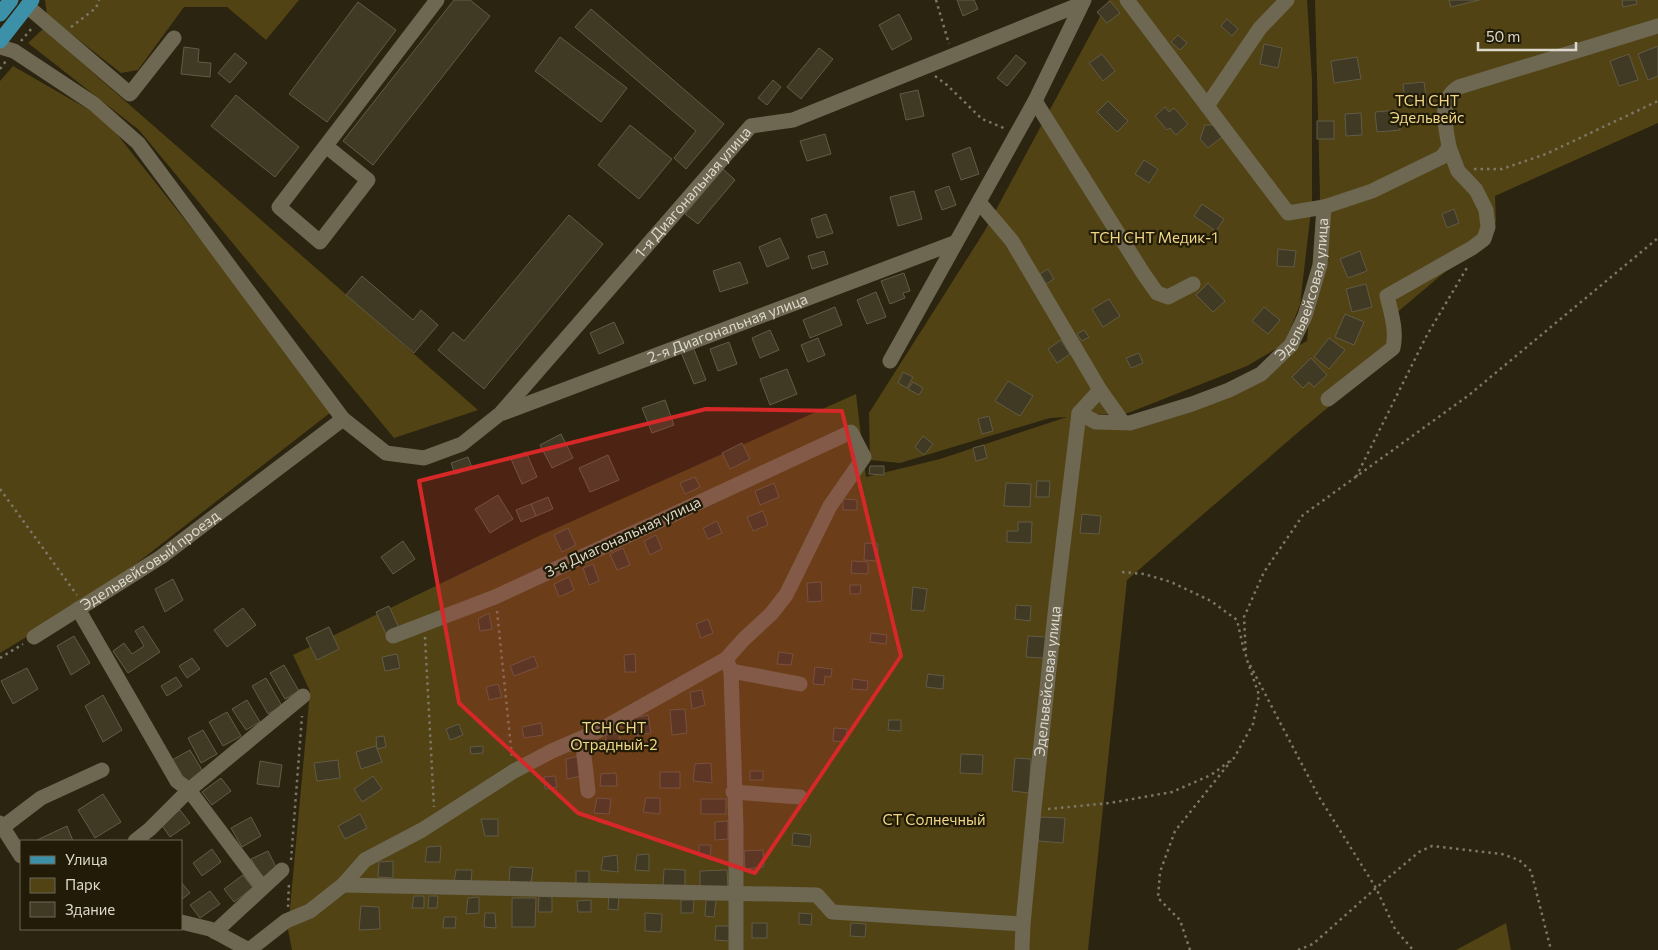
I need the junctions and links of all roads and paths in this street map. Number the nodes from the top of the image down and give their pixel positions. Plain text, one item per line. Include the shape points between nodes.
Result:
1 (11, 0) edge
2 (99, 0) edge
3 (437, 0) edge
4 (936, 0) edge
5 (1127, 0) edge
6 (1287, 0) edge
7 (1082, 2) edge
8 (30, 3) edge
9 (0, 14) edge
10 (1658, 26) edge
11 (62, 34) junction
12 (174, 38) dead end
13 (0, 41) edge
14 (0, 47) edge
15 (953, 56) junction
16 (924, 68) junction
17 (1035, 100) junction
18 (1658, 101) edge
19 (1207, 106) junction
20 (1017, 133) junction
21 (326, 146) junction
22 (1449, 147) junction
23 (1458, 171) junction
24 (979, 202) junction
25 (1324, 207) junction
26 (1658, 238) edge
27 (954, 243) junction
28 (1472, 248) junction
29 (1193, 284) dead end
30 (890, 361) dead end
31 (1100, 390) junction
32 (1328, 399) dead end
33 (501, 413) junction
34 (1079, 413) junction
35 (1120, 418) dead end
36 (344, 419) junction
37 (1356, 478) junction
38 (0, 490) edge
39 (1122, 572) dead end
40 (495, 597) junction
41 (82, 607) junction
42 (425, 624) junction
43 (393, 636) dead end
44 (34, 637) joint
45 (1246, 657) junction
46 (0, 658) edge
47 (729, 665) junction
48 (800, 684) dead end
49 (303, 696) joint
50 (582, 738) junction
51 (1234, 758) junction
52 (102, 770) dead end
53 (514, 771) junction
54 (189, 790) junction
55 (588, 791) dead end
56 (733, 792) junction
57 (800, 797) dead end
58 (1034, 809) junction
59 (435, 821) junction
60 (1, 825) edge
61 (136, 840) edge
62 (20, 854) edge
63 (287, 871) junction
64 (343, 885) junction
65 (262, 887) junction
66 (1376, 888) junction
67 (736, 893) junction
68 (286, 921) junction
69 (182, 922) edge
70 (1023, 924) junction
71 (215, 932) junction
72 (249, 950) edge
73 (736, 950) edge
74 (1022, 950) edge
75 (1190, 950) edge
76 (1298, 950) edge
77 (1413, 950) edge
78 (1551, 950) edge

1 - 9 main road
2 - 11 path via 96,8
3 - 21 street
4 - 15 path
5 - 19 street
6 - 19 street via 1260,28
7 - 15 street, 1-я Диагональная улица
7 - 17 street
8 - 11 street via 40,18
8 - 13 main road
10 - 22 street via 1459,87 1448,96 1444,110
11 - 12 street via 130,94
14 - 36 street via 14,51 94,104 138,143
15 - 16 street, 1-я Диагональная улица
16 - 20 path via 982,119
16 - 33 street, 1-я Диагональная улица via 794,120 751,126
17 - 20 street
17 - 29 street via 1157,293 1168,297
18 - 23 path via 1546,154 1502,169
19 - 25 street via 1288,213
20 - 24 street
21 - 21 street via 279,207 320,242 368,180
22 - 23 street
22 - 25 street, Эдельвейсовая улица via 1442,156 1413,172 1372,191
23 - 28 street via 1476,190 1486,210 1488,227 1484,238
24 - 27 street
24 - 31 street via 1012,241
25 - 34 street, Эдельвейсовая улица via 1320,265 1305,316 1292,345 1261,374 1192,404 1130,423 1096,422
26 - 37 path via 1469,395
27 - 30 street
27 - 33 street, 2-я Диагональная улица
28 - 32 street via 1386,296 1395,340 1393,348
28 - 37 path via 1468,268 1427,335
31 - 34 street
31 - 35 street
33 - 36 street via 462,444 424,458 386,453
34 - 58 street, Эдельвейсовая улица
36 - 41 street, Эдельвейсовый проезд via 161,557
37 - 45 path via 1303,515 1264,572 1244,617
38 - 41 path
39 - 45 path via 1171,582 1211,601 1236,620
40 - 42 street, 3-я Диагональная улица
40 - 47 street, 3-я Диагональная улица via 851,432 864,457 830,506 786,595 744,639
40 - 53 path
41 - 44 street
41 - 54 street, Эдельвейсовый проезд via 177,781
42 - 43 street, 3-я Диагональная улица
42 - 59 path
44 - 46 path
45 - 51 path via 1259,695 1253,724
45 - 66 path via 1319,797
47 - 48 street
47 - 50 street
47 - 56 street
49 - 54 street
49 - 63 path
50 - 53 street
50 - 55 street
51 - 58 path via 1211,775 1172,792 1072,808
51 - 75 path via 1175,831 1160,872 1158,898 1180,920
52 - 60 street via 41,798
53 - 59 street
54 - 61 street
54 - 65 street, Эдельвейсовый проезд
56 - 57 street
56 - 67 street
58 - 70 street, Эдельвейсовая улица
59 - 64 street via 365,860
60 - 62 street
63 - 65 street
63 - 68 path
64 - 67 street
64 - 68 street via 310,911
65 - 71 street
66 - 76 path via 1314,944
66 - 77 path via 1395,929
66 - 78 path via 1419,852 1432,846 1502,854 1519,860 1531,871
67 - 70 street via 817,895 832,912
67 - 73 street
68 - 72 street
69 - 71 street
70 - 74 street, Эдельвейсовая улица
71 - 72 street

